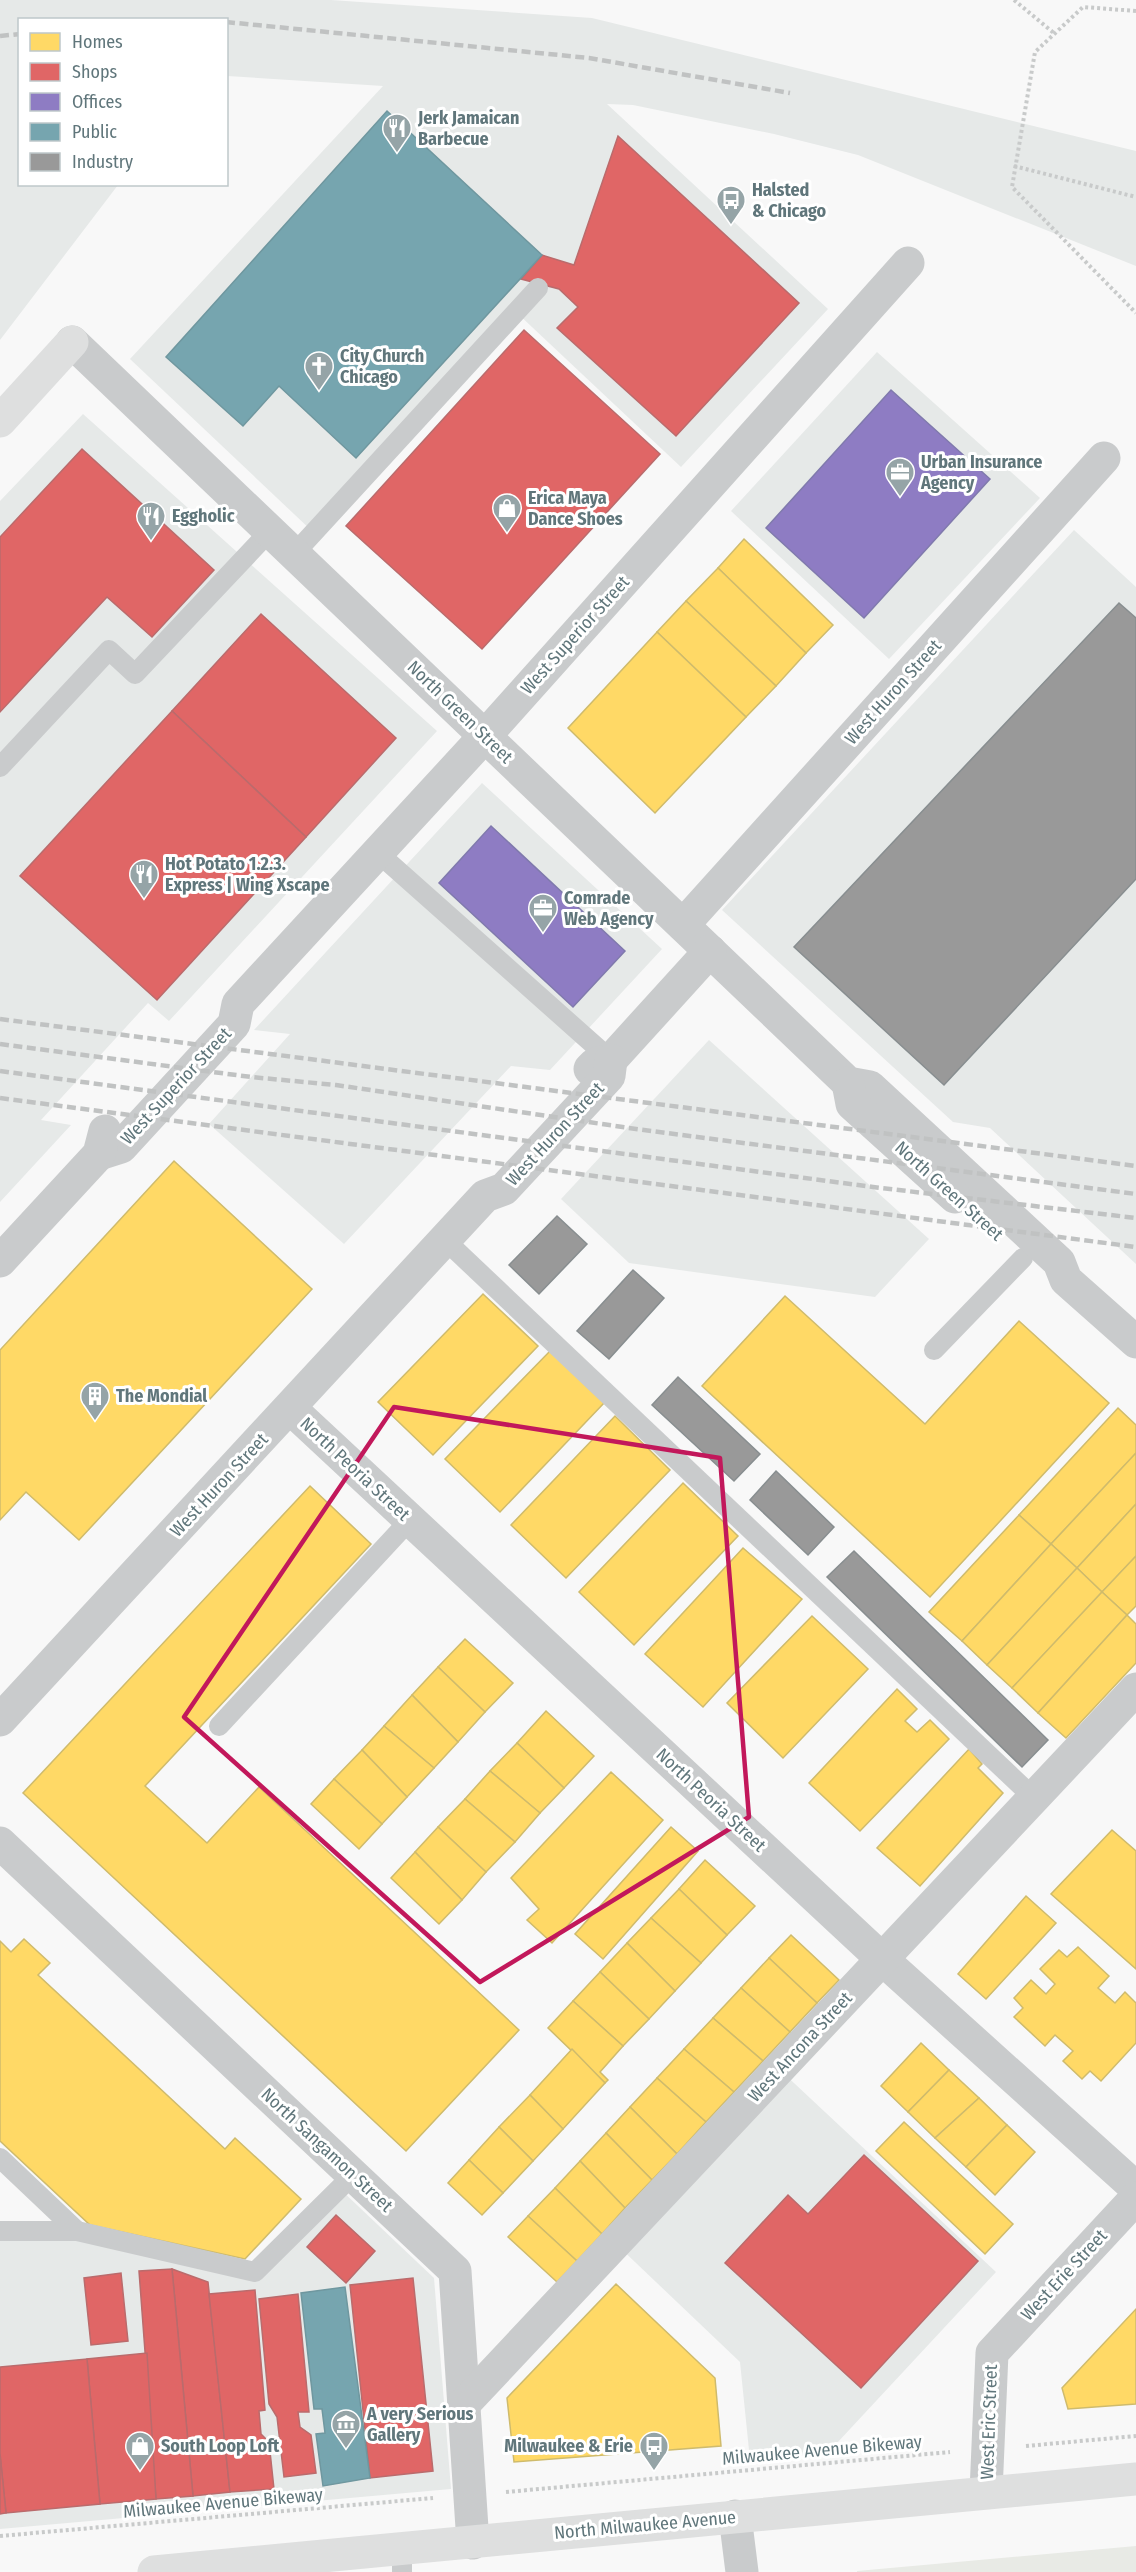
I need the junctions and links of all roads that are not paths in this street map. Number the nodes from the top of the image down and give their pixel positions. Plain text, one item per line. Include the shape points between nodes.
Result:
1 (908, 263) dead end
2 (538, 288) dead end
3 (72, 342) joint
4 (0, 421) edge
5 (1104, 458) dead end
6 (270, 531) junction
7 (294, 554) junction
8 (485, 736) junction
9 (0, 767) edge
10 (377, 852) junction
11 (683, 925) junction
12 (710, 951) junction
13 (610, 1060) junction
14 (848, 1083) junction
15 (445, 1240) junction
16 (1023, 1258) junction
17 (0, 1262) edge
18 (1066, 1280) junction
19 (1136, 1342) edge
20 (934, 1350) dead end
21 (290, 1408) junction
22 (409, 1521) junction
23 (1136, 1689) edge
24 (0, 1720) edge
25 (219, 1726) dead end
26 (1034, 1798) junction
27 (0, 1843) edge
28 (882, 1959) junction
29 (0, 2158) edge
30 (353, 2175) junction
31 (1136, 2188) edge
32 (1136, 2198) edge
33 (0, 2231) edge
34 (77, 2231) junction
35 (992, 2353) joint
36 (464, 2404) junction
37 (1136, 2479) edge
38 (986, 2492) junction
39 (735, 2516) junction
40 (473, 2543) junction
41 (402, 2561) edge
42 (154, 2572) edge
43 (742, 2572) edge

1 - 8 street, West Superior Street
2 - 7 lane
3 - 4 main road
3 - 6 street, North Green Street
5 - 11 street, West Huron Street
6 - 7 street, North Green Street
6 - 9 lane via 135,674 109,650
7 - 8 street, North Green Street
8 - 10 street, West Superior Street
8 - 11 street, North Green Street
10 - 13 lane
10 - 17 street, West Superior Street via 238,1004 218,1009 104,1131 99,1154
11 - 12 street, North Green Street
12 - 13 street, West Huron Street
12 - 14 street, North Green Street
13 - 15 street, West Huron Street via 595,1064 489,1178 485,1196
14 - 16 street, North Green Street via 852,1104
14 - 18 street, North Green Street via 870,1087 1059,1262
15 - 21 street, West Huron Street
15 - 26 lane
16 - 18 street, North Green Street via 1044,1278
16 - 20 lane
18 - 19 street, North Green Street
21 - 22 street, North Peoria Street
21 - 24 street, West Huron Street
22 - 25 lane
22 - 28 street, North Peoria Street
23 - 26 street, West Ancona Street
26 - 28 street, West Ancona Street
27 - 30 street, North Sangamon Street
28 - 31 street, North Peoria Street
28 - 36 street, West Ancona Street
29 - 34 lane
30 - 34 lane via 255,2272
30 - 36 street, North Sangamon Street via 455,2271
32 - 35 street, West Erie Street
33 - 34 lane
35 - 38 street, West Eric Street
36 - 40 street, North Sangamon Street
37 - 38 main road, North Milwaukee Avenue
38 - 39 main road, North Milwaukee Avenue
39 - 40 main road, North Milwaukee Avenue
39 - 43 street
40 - 41 main road, North Milwaukee Avenue
41 - 42 main road, North Milwaukee Avenue

